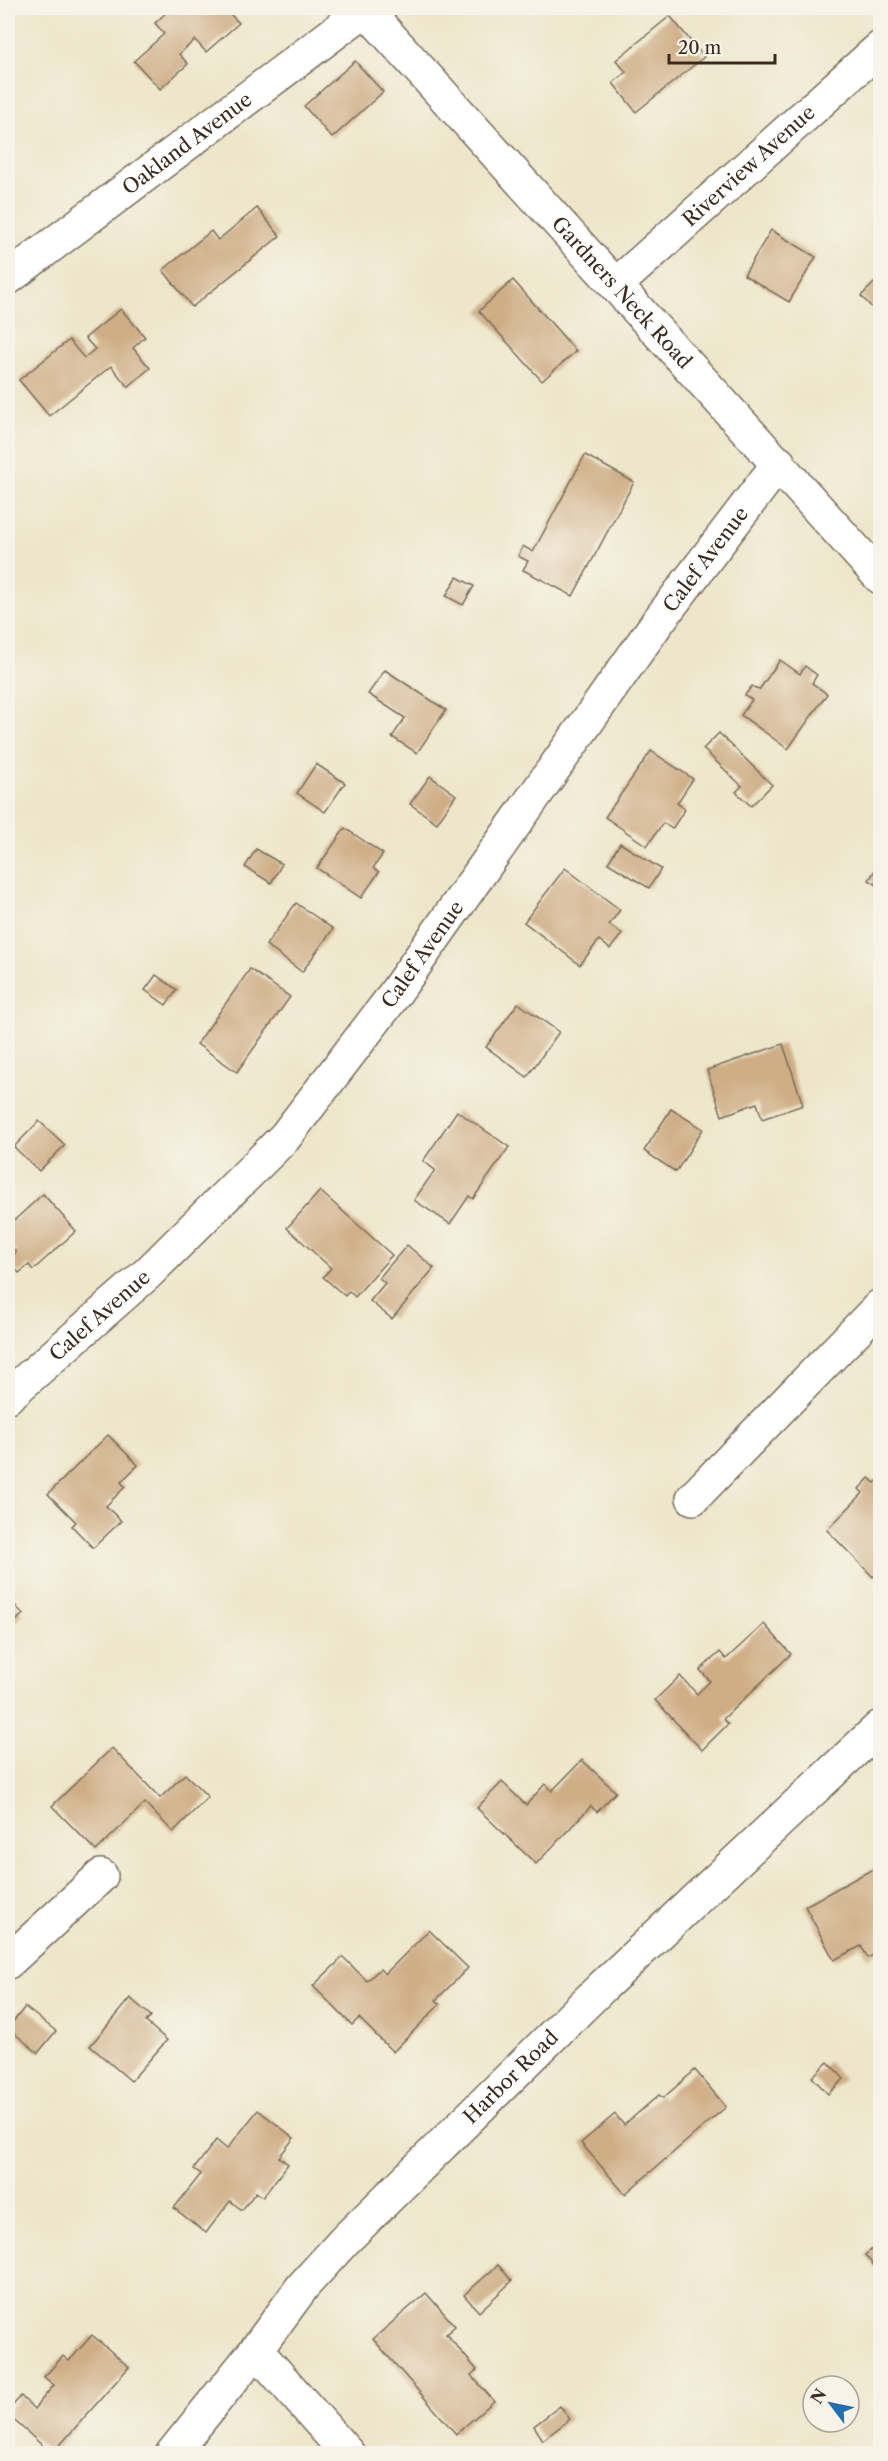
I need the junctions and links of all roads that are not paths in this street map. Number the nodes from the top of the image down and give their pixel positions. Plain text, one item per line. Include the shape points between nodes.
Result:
1 (365, 8) edge
2 (880, 48) edge
3 (8, 278) edge
4 (617, 284) junction
5 (779, 463) junction
6 (880, 577) edge
7 (880, 1306) edge
8 (8, 1396) edge
9 (693, 1498) dead end
10 (880, 1727) edge
11 (101, 1876) dead end
12 (8, 1962) edge
13 (256, 2350) junction
14 (172, 2454) edge
15 (348, 2454) edge

1 - 3 street, Oakland Avenue
1 - 4 street, Gardners Neck Road
2 - 4 street, Riverview Avenue
4 - 5 street, Gardners Neck Road
5 - 6 street, Gardners Neck Road
5 - 8 street, Calef Avenue via 657,623 388,1003 292,1129 148,1273
7 - 9 street
10 - 13 street, Harbor Road via 428,2156 303,2286
11 - 12 street
13 - 14 street, Harbor Road
13 - 15 street

